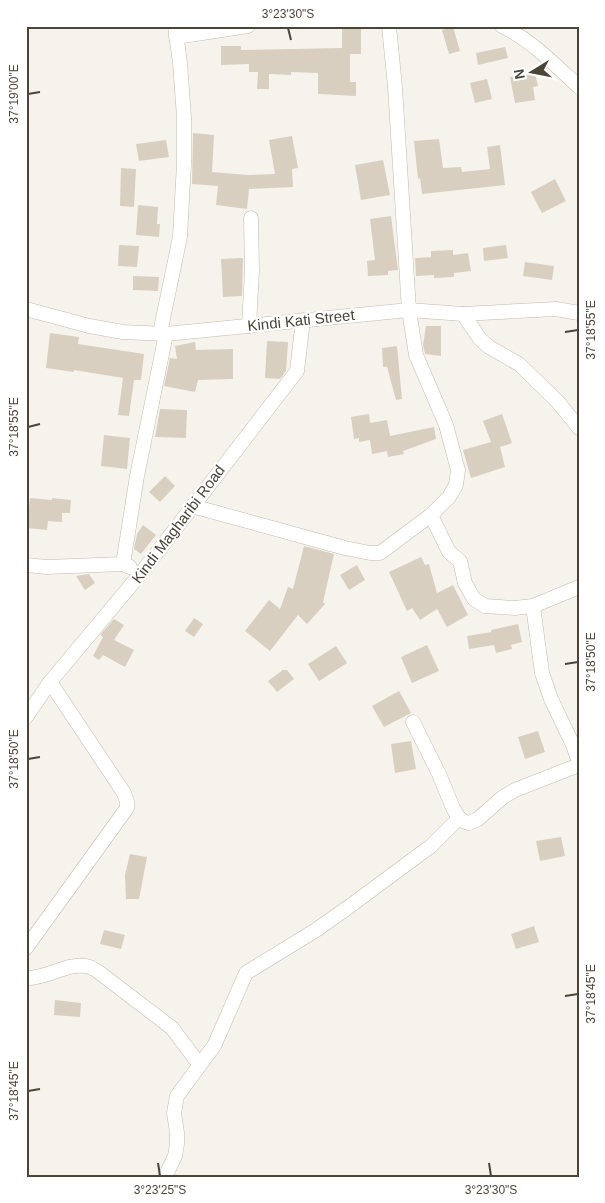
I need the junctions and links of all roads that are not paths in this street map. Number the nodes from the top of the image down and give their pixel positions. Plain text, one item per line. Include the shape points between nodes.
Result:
1 (248, 26) edge
2 (389, 26) edge
3 (502, 26) edge
4 (176, 32) edge
5 (579, 87) edge
6 (251, 218) dead end
7 (26, 309) edge
8 (408, 310) junction
9 (463, 314) junction
10 (579, 314) edge
11 (303, 320) junction
12 (249, 326) junction
13 (163, 333) junction
14 (579, 428) edge
15 (192, 506) junction
16 (431, 515) junction
17 (123, 564) junction
18 (26, 565) edge
19 (142, 572) junction
20 (579, 587) edge
21 (534, 606) junction
22 (50, 682) junction
23 (26, 717) edge
24 (413, 722) dead end
25 (579, 764) edge
26 (459, 818) junction
27 (26, 948) edge
28 (26, 978) edge
29 (198, 1064) junction
30 (165, 1177) edge

1 - 4 street
2 - 8 street
3 - 5 street via 521,37
4 - 13 street via 184,117 183,180 180,237
6 - 12 street
7 - 13 street, Kindi Kati Street via 123,332
8 - 9 street, Kindi Kati Street
8 - 11 street, Kindi Kati Street
8 - 16 street via 416,355 446,425 458,470 456,485
9 - 10 street, Kindi Kati Street via 556,309
9 - 14 street via 480,339 519,364
11 - 12 street, Kindi Kati Street
11 - 15 street, Kindi Magharibi Road via 297,371
12 - 13 street, Kindi Kati Street
13 - 17 street
15 - 16 street via 370,553 387,549
15 - 19 street, Kindi Magharibi Road
16 - 21 street via 449,552 460,561 474,599 490,607
17 - 18 street
17 - 19 street
19 - 22 street, Kindi Magharibi Road
20 - 21 street
21 - 25 street via 542,673
22 - 23 street, Kindi Magharibi Road
22 - 27 street via 124,793 127,808
24 - 26 street
25 - 26 street via 515,790 473,822
26 - 29 street via 431,846 350,906 246,973 218,1038
28 - 29 street via 88,966 172,1028
29 - 30 street via 177,1096 174,1113 178,1144

